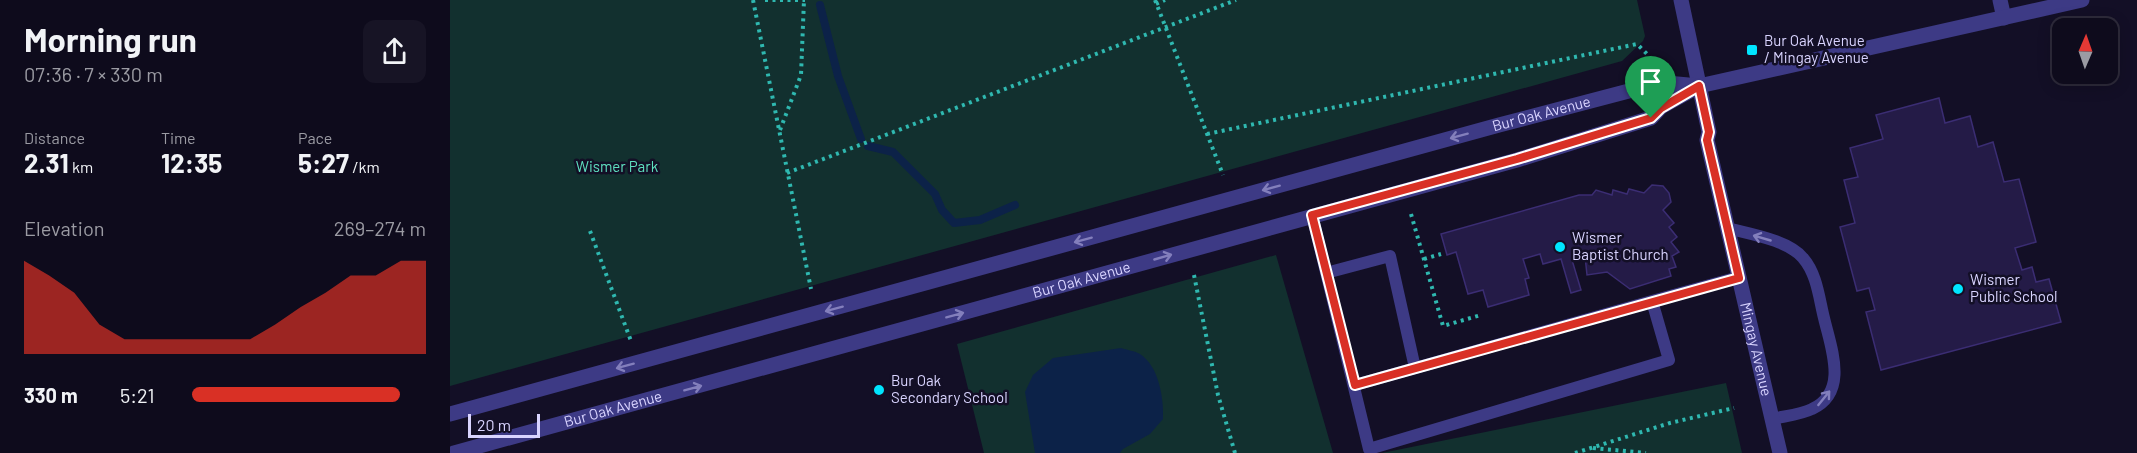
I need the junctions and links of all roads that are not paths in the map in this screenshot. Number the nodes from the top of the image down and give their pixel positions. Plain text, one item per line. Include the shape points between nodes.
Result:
1 (1681, 0) edge
2 (2000, 0) edge
3 (2082, 0) edge
4 (2004, 18) junction
5 (1699, 86) junction
6 (1312, 215) junction
7 (1727, 228) junction
8 (1326, 273) junction
9 (1739, 278) junction
10 (1652, 301) junction
11 (1415, 368) junction
12 (1355, 385) junction
13 (450, 414) edge
14 (1772, 419) junction
15 (454, 453) edge
16 (1780, 453) edge

1 - 5 street, Mingay Avenue
2 - 4 street
3 - 4 street, Bur Oak Avenue
4 - 5 street, Bur Oak Avenue
5 - 6 street, Bur Oak Avenue via 1651,118
5 - 7 street, Mingay Avenue
5 -> 13 street, Bur Oak Avenue via 1656,82
6 - 8 lane
15 -> 6 street, Bur Oak Avenue
7 - 9 street, Mingay Avenue
14 -> 7 lane via 1809,411 1833,385 1834,365 1817,287 1809,267 1795,250
8 - 11 lane via 1390,256
8 - 12 lane
9 - 10 lane
9 - 14 street, Mingay Avenue
10 - 11 lane
10 - 12 lane via 1669,360 1369,449
11 - 12 lane
14 - 16 street, Mingay Avenue

